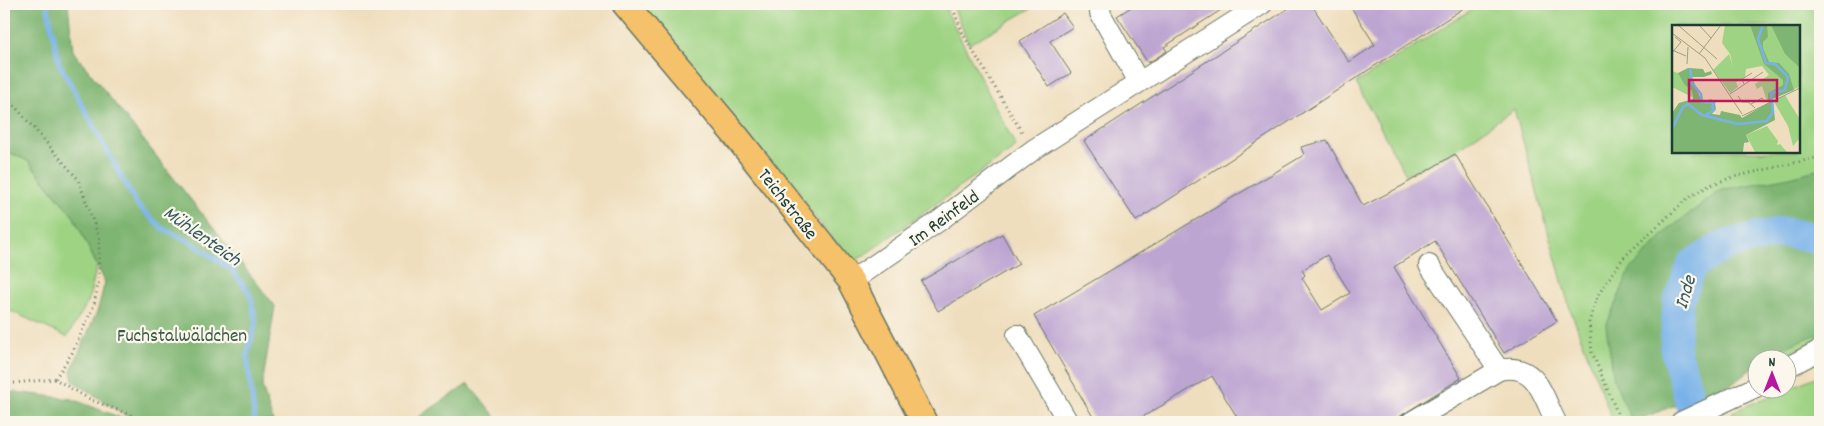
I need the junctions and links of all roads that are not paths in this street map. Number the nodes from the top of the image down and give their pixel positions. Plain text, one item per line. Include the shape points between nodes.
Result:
1 (625, 4) edge
2 (1101, 4) edge
3 (1262, 4) edge
4 (1139, 82) junction
5 (1429, 265) dead end
6 (851, 281) junction
7 (1017, 335) dead end
8 (1820, 350) edge
9 (1796, 363) edge
10 (1499, 370) junction
11 (1746, 393) edge
12 (924, 422) edge
13 (1068, 422) edge
14 (1411, 422) edge
15 (1556, 422) edge
16 (1681, 422) edge

1 - 6 main road, Teichstraße via 736,136
2 - 4 street via 1100,13
3 - 4 street, Im Reinfeld
4 - 6 street, Im Reinfeld via 1033,150 939,221
5 - 10 street
6 - 12 main road, Teichstraße
7 - 13 street
8 - 9 street
10 - 14 street
10 - 15 street via 1515,368 1534,378
11 - 16 street

